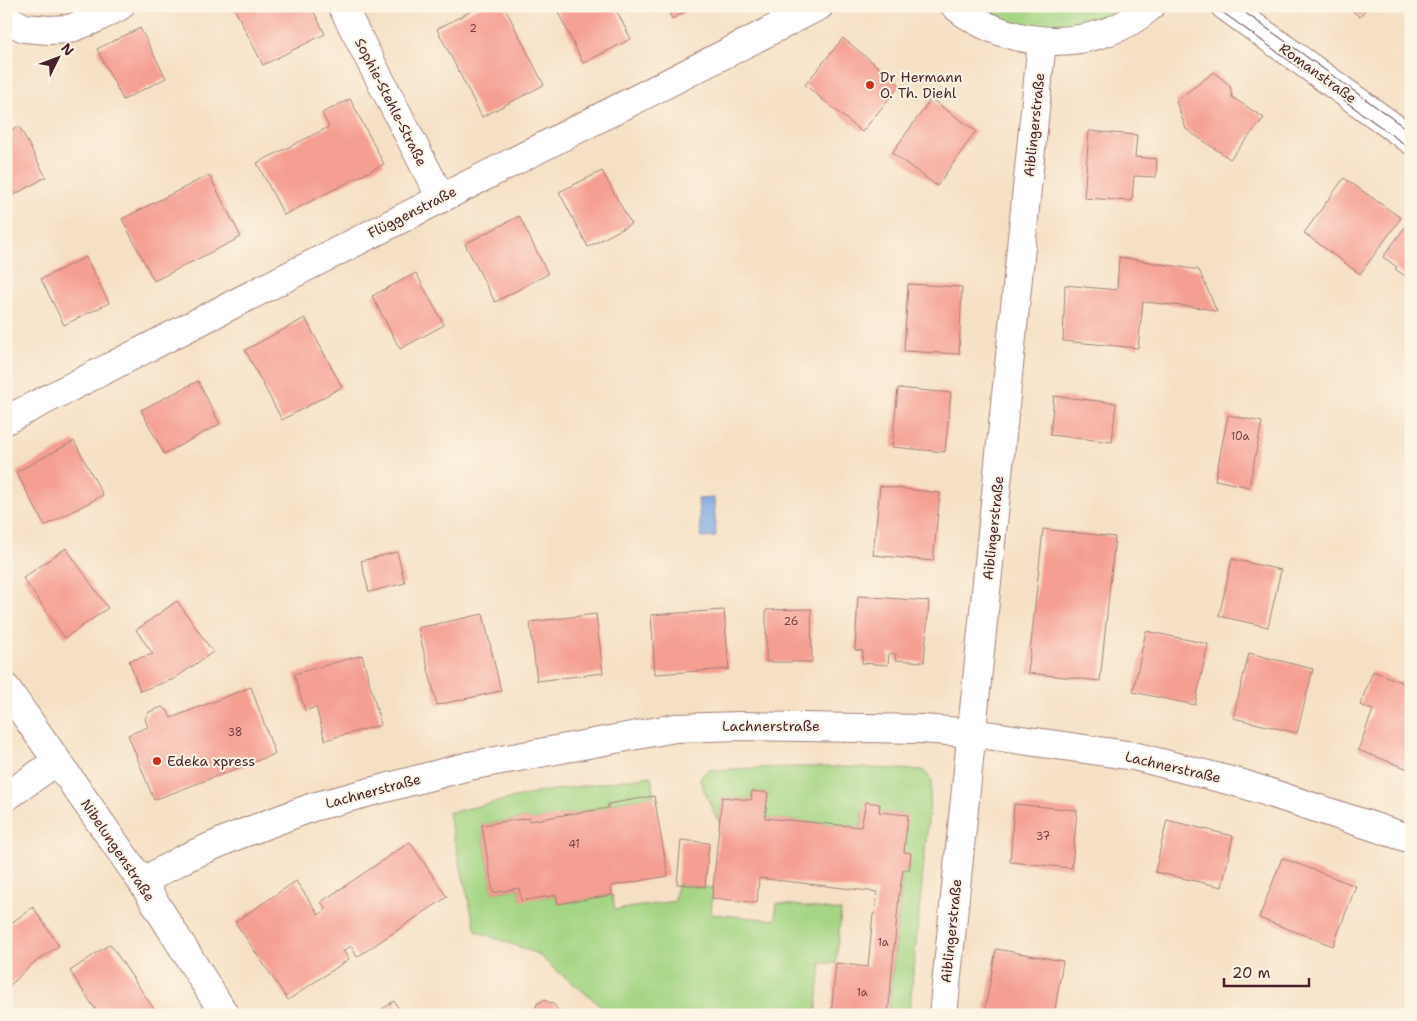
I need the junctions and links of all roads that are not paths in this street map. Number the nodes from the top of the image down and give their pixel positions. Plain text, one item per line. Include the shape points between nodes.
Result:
1 (120, 6) edge
2 (342, 6) edge
3 (819, 6) edge
4 (955, 6) edge
5 (1151, 6) edge
6 (1225, 6) edge
7 (6, 18) edge
8 (1042, 41) junction
9 (1411, 140) edge
10 (441, 198) junction
11 (6, 420) edge
12 (6, 688) edge
13 (972, 733) junction
14 (57, 761) junction
15 (6, 796) edge
16 (1411, 839) edge
17 (142, 882) junction
18 (225, 1015) edge
19 (943, 1015) edge

1 - 7 street via 69,29 24,28
2 - 10 street, Sophie-Stehle-Straße
3 - 10 street, Flüggenstraße
4 - 8 street via 967,16 1003,33
5 - 8 street via 1129,22 1108,31 1086,38
6 - 9 street, Romanstraße
8 - 13 street, Aiblingerstraße
10 - 11 street, Flüggenstraße
12 - 14 street, Nibelungenstraße
13 - 16 street, Lachnerstraße via 1134,756 1243,784
13 - 17 street, Lachnerstraße via 789,726 675,728 469,766 312,807 233,837
13 - 19 street, Aiblingerstraße
14 - 15 street
14 - 17 street, Nibelungenstraße
17 - 18 street, Nibelungenstraße

